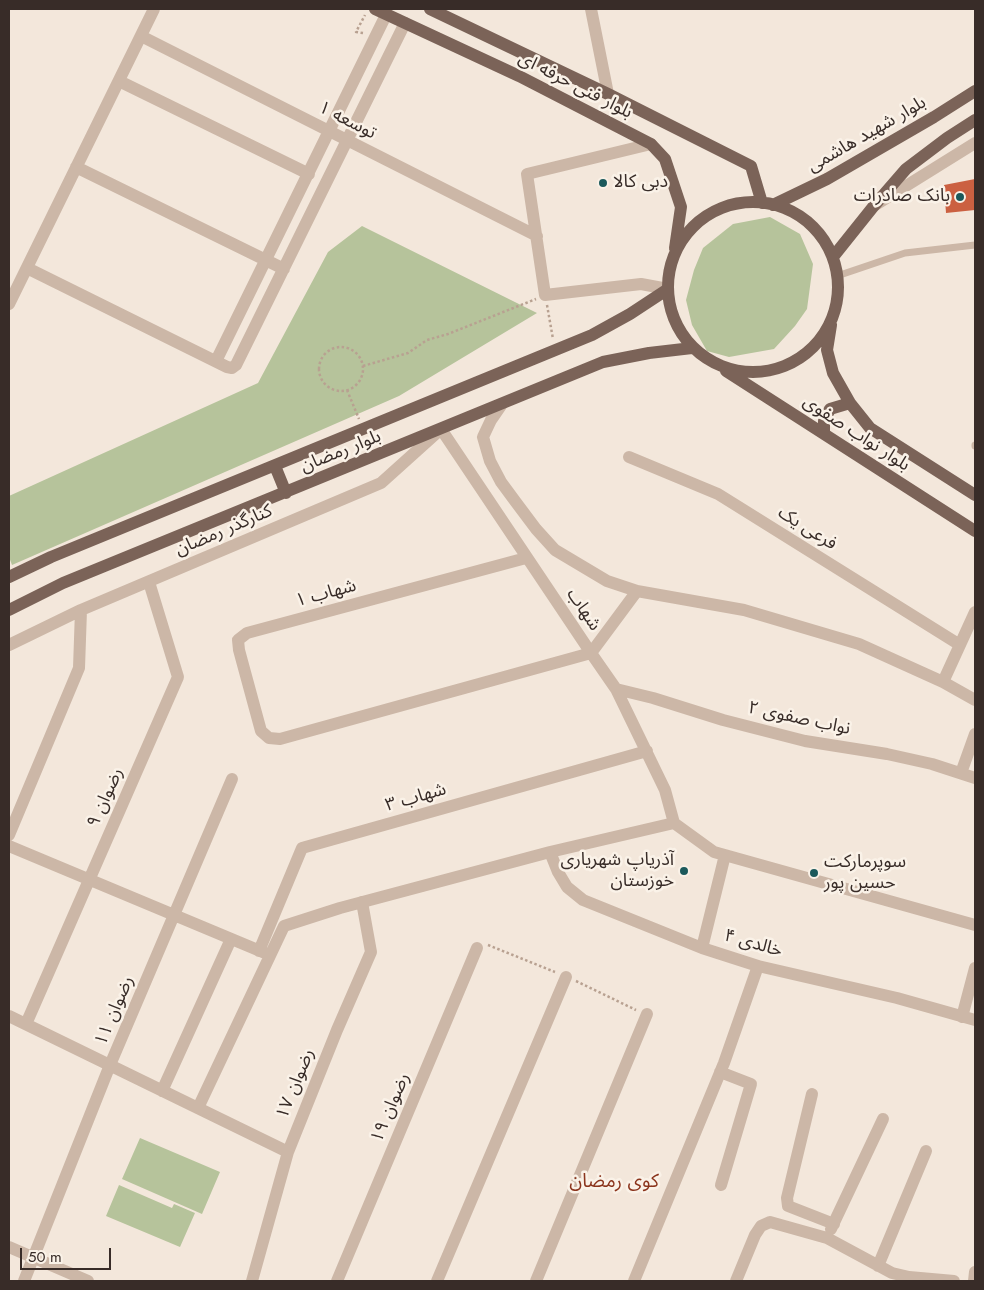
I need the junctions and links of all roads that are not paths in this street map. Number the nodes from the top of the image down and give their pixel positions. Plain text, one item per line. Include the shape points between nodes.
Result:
1 (154, 9) edge
2 (430, 9) edge
3 (591, 9) edge
4 (381, 12) edge
5 (405, 23) junction
6 (141, 36) junction
7 (119, 81) junction
8 (975, 91) edge
9 (608, 94) junction
10 (975, 120) edge
11 (329, 132) junction
12 (347, 141) junction
13 (975, 143) edge
14 (651, 144) junction
15 (76, 168) junction
16 (308, 174) junction
17 (768, 204) junction
18 (873, 207) junction
19 (537, 236) junction
20 (975, 245) edge
21 (674, 255) junction
22 (833, 257) junction
23 (266, 260) junction
24 (27, 268) junction
25 (284, 269) junction
26 (838, 276) junction
27 (668, 289) junction
28 (9, 304) edge
29 (831, 323) junction
30 (692, 348) junction
31 (216, 361) junction
32 (718, 365) junction
33 (850, 403) junction
34 (502, 404) junction
35 (441, 429) junction
36 (824, 434) junction
37 (628, 457) dead end
38 (275, 466) junction
39 (286, 493) junction
40 (975, 495) edge
41 (975, 531) edge
42 (526, 558) junction
43 (9, 577) edge
44 (149, 582) junction
45 (637, 591) junction
46 (9, 610) edge
47 (81, 610) junction
48 (975, 612) edge
49 (9, 645) edge
50 (960, 645) junction
51 (591, 653) junction
52 (943, 682) junction
53 (616, 689) junction
54 (975, 700) edge
55 (975, 734) edge
56 (647, 751) junction
57 (962, 773) junction
58 (975, 778) edge
59 (232, 779) dead end
60 (674, 823) junction
61 (9, 835) edge
62 (9, 846) edge
63 (550, 852) junction
64 (725, 855) junction
65 (90, 880) junction
66 (362, 902) junction
67 (174, 915) junction
68 (975, 925) edge
69 (232, 940) junction
70 (477, 948) road end
71 (702, 948) junction
72 (264, 953) junction
73 (758, 966) junction
74 (975, 968) edge
75 (566, 977) road end
76 (647, 1014) road end
77 (9, 1016) edge
78 (962, 1017) junction
79 (975, 1020) edge
80 (26, 1024) junction
81 (110, 1065) junction
82 (720, 1072) junction
83 (162, 1091) junction
84 (812, 1094) dead end
85 (198, 1108) junction
86 (883, 1118) dead end
87 (926, 1151) dead end
88 (288, 1152) junction
89 (721, 1185) dead end
90 (834, 1224) junction
91 (827, 1238) junction
92 (9, 1247) edge
93 (33, 1258) junction
94 (878, 1266) junction
95 (975, 1272) edge
96 (24, 1281) edge
97 (88, 1281) edge
98 (252, 1281) edge
99 (337, 1281) edge
100 (438, 1281) edge
101 (536, 1281) edge
102 (634, 1281) edge
103 (736, 1281) edge
104 (954, 1281) edge
105 (974, 1281) edge

1 - 6 street
2 - 9 main road, بلوار فنی حرفه ای
3 - 9 street
4 - 5 main road, بلوار فنی حرفه ای
4 - 11 street
5 - 12 street
5 - 14 main road, بلوار فنی حرفه ای via 519,76
6 - 7 street
6 - 11 street, توسعه ۱
7 - 15 street
7 - 16 street
8 - 17 main road, بلوار شهید هاشمی via 827,179
9 - 17 main road, بلوار فنی حرفه ای via 751,166
10 - 18 main road via 906,169
11 - 12 street, توسعه ۱
11 - 16 street
12 - 19 street, توسعه ۱
12 - 25 street
13 - 18 street
14 - 19 street via 527,174
14 - 21 main road, بلوار فنی حرفه ای via 665,159 682,207
15 - 23 street
15 - 24 street
16 - 23 street
17 - 21 main road via 735,204 709,214 689,232
17 - 22 main road via 799,216 820,234
18 - 22 main road
19 - 27 street via 545,295 641,284
20 - 26 lane via 905,253
21 - 27 main road
22 - 26 main road
23 - 25 street
23 - 31 street
24 - 28 street
24 - 31 street
25 - 31 street via 236,365 232,368
26 - 29 main road via 837,305
27 - 30 main road via 674,321
27 - 38 main road, بلوار رمضان via 592,335
29 - 32 main road via 812,350 783,367 750,373
29 - 33 main road, بلوار نواب صفوی via 827,350 833,373
30 - 32 main road
30 - 34 main road, بلوار رمضان via 603,362
32 - 36 main road, بلوار نواب صفوی
33 - 36 main road via 830,409 824,421
33 - 40 main road, بلوار نواب صفوی via 870,428
34 - 35 main road, بلوار رمضان
34 - 45 street via 483,437 490,461 515,502 556,550 607,581
35 - 39 main road, بلوار رمضان
35 - 42 street, شهاب
35 - 44 street, کنارگذر رمضان via 381,483
36 - 41 main road, بلوار نواب صفوی
37 - 50 street, فرعی یک via 718,494
38 - 39 main road
38 - 43 main road, بلوار رمضان via 59,553
39 - 46 main road, بلوار رمضان via 63,584
42 - 51 street, شهاب
42 - 51 street, شهاب ۱ via 247,633 238,640 239,650 261,731 270,738 280,739
44 - 47 street, کنارگذر رمضان
44 - 65 street, رضوان ۹ via 178,677
45 - 51 street
45 - 52 street via 744,610 859,644
47 - 49 street, کنارگذر رمضان
47 - 61 street via 79,668
48 - 50 street
50 - 52 street
51 - 53 street, شهاب
52 - 54 street
53 - 56 street, شهاب
53 - 57 street, نواب صفوی ۲ via 805,741 887,754
55 - 57 street
56 - 60 street, شهاب via 665,790
56 - 72 street, شهاب ۳ via 302,848
57 - 58 street, نواب صفوی ۲
59 - 67 street, رضوان ۱۱
60 - 63 street
60 - 64 street via 714,852
62 - 65 street
63 - 66 street
63 - 71 street, خالدی ۴ via 567,886 583,900
64 - 68 street
64 - 71 street
65 - 67 street
65 - 80 street, رضوان ۹
66 - 72 street via 284,926
66 - 88 street, رضوان ۱۷ via 370,952
67 - 69 street
67 - 81 street, رضوان ۱۱
69 - 72 street
69 - 83 street
70 - 99 street, رضوان ۱۹
71 - 73 street, خالدی ۴
72 - 85 street
73 - 78 street, خالدی ۴ via 897,998
73 - 82 street
74 - 78 street
75 - 100 street
76 - 101 street
77 - 80 street
78 - 79 street, خالدی ۴
80 - 81 street
81 - 83 street
81 - 93 street, رضوان ۱۱
82 - 89 street via 751,1084
82 - 102 street
83 - 85 street
84 - 90 street via 787,1198 788,1206
85 - 88 street
86 - 90 street
87 - 94 street
88 - 98 street, رضوان ۱۷
90 - 91 street
91 - 94 street
91 - 103 street via 770,1222 761,1226
92 - 93 street
93 - 96 street, رضوان ۱۱
93 - 97 street
94 - 104 street via 909,1277
95 - 105 street

